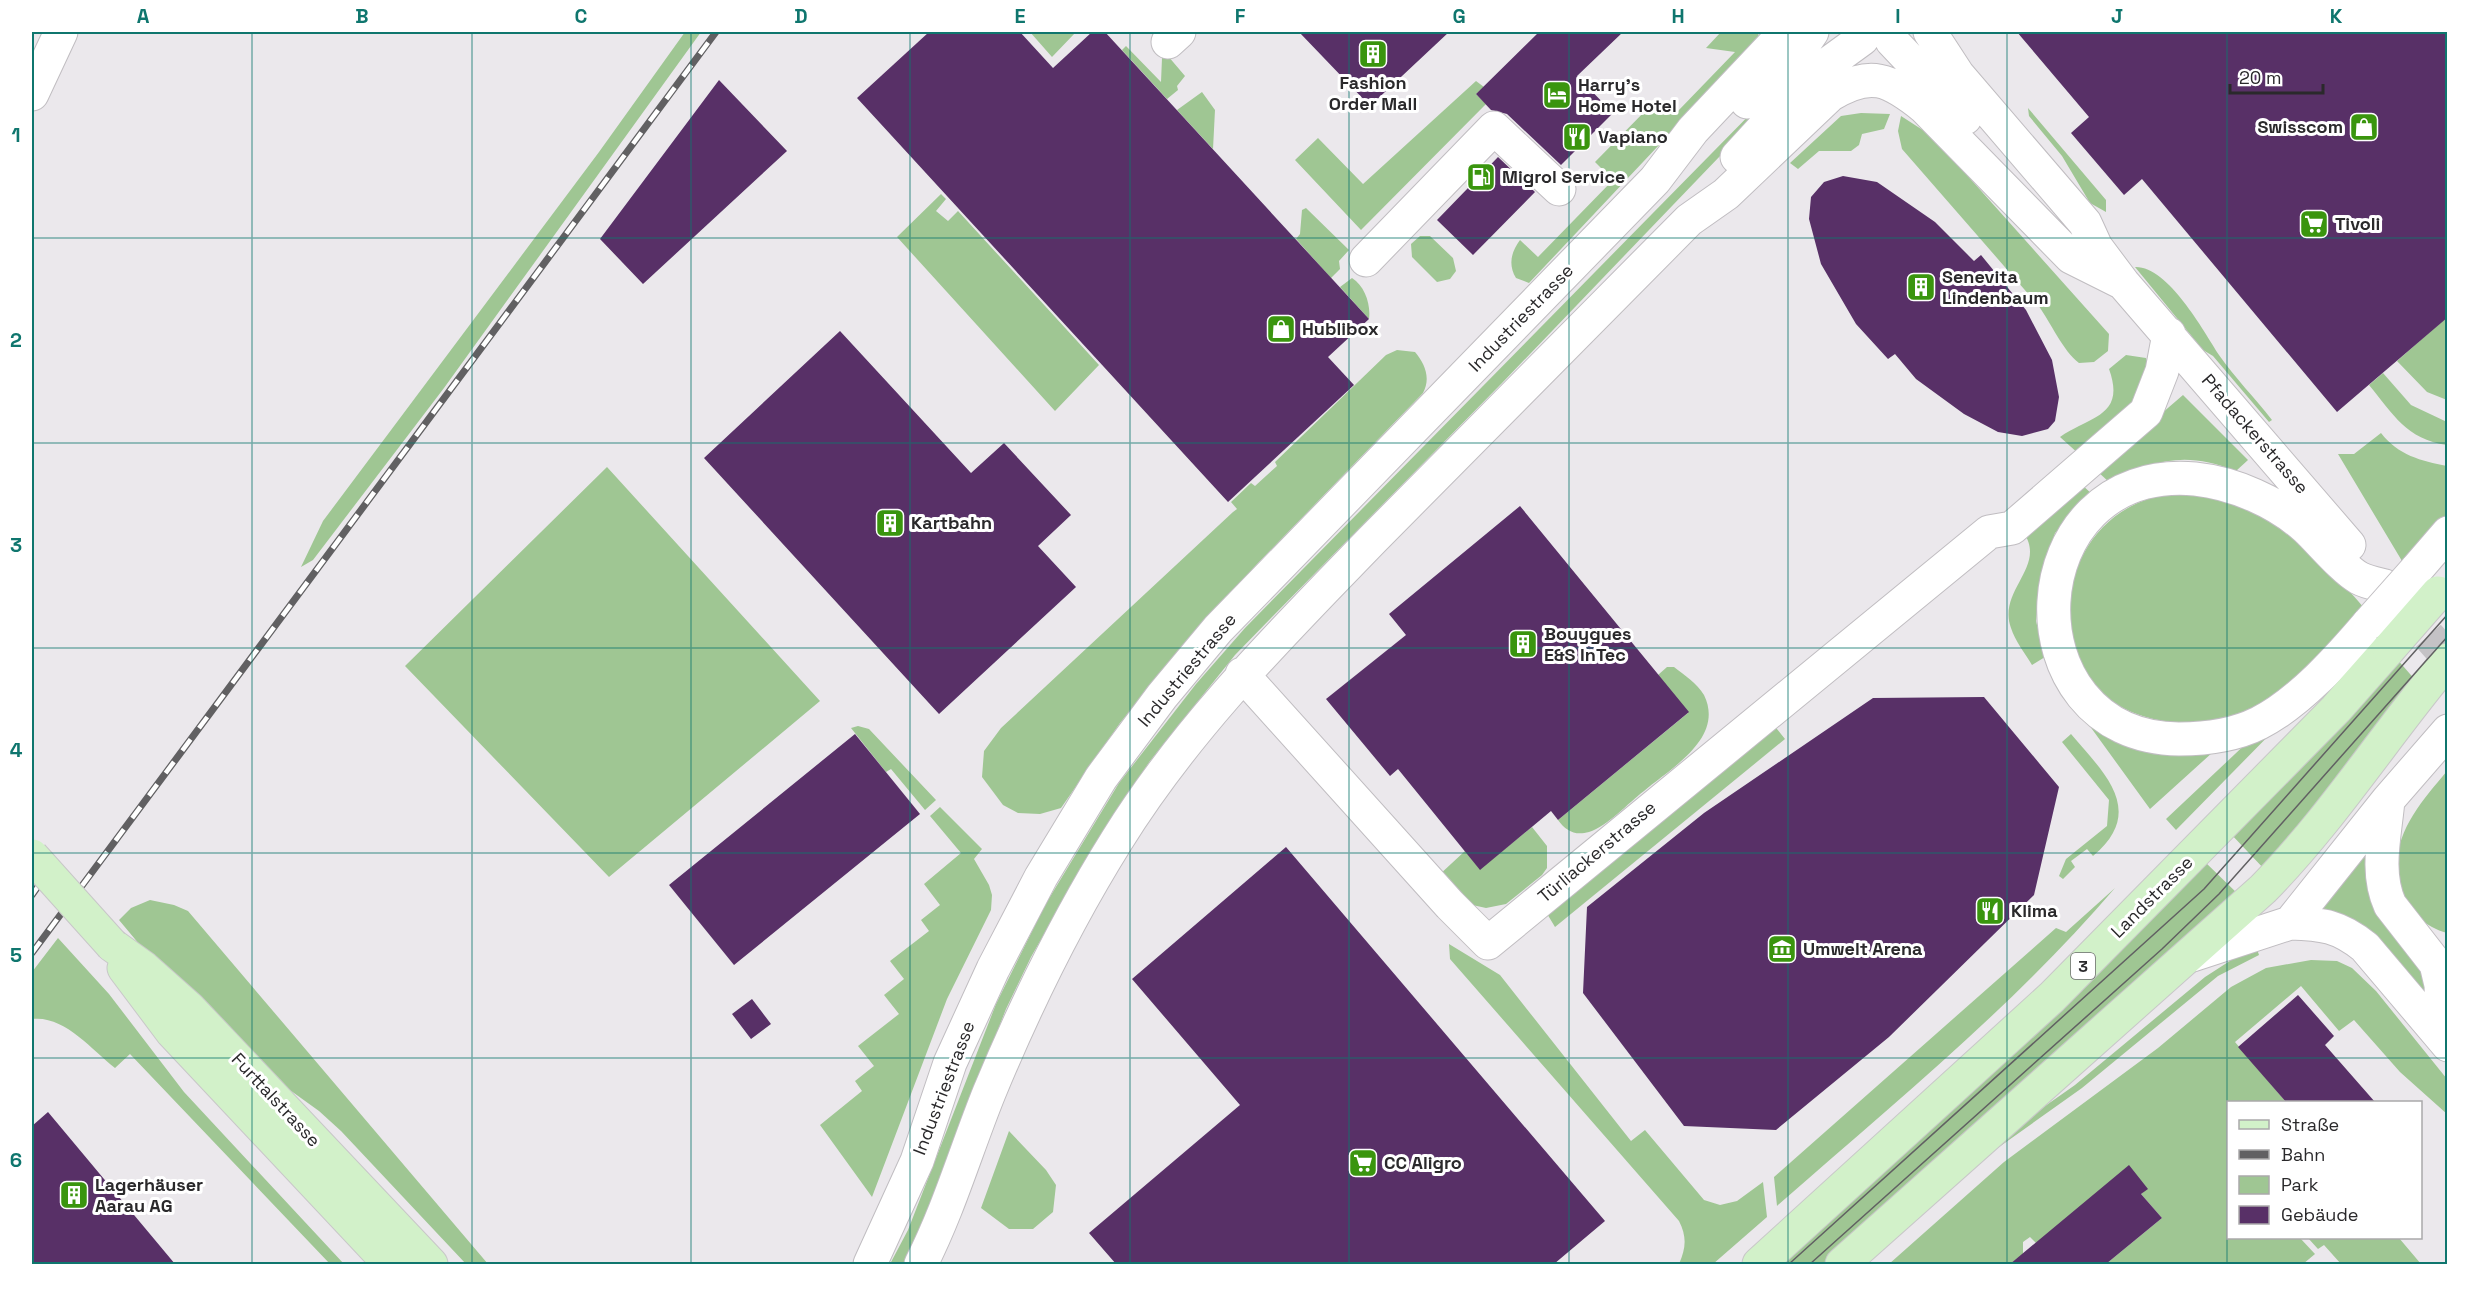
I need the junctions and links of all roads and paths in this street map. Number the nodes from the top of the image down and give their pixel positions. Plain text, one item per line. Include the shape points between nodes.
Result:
1 (61, 32) edge
2 (1782, 32) edge
3 (1812, 32) edge
4 (1930, 32) edge
5 (1959, 32) edge
6 (1878, 36) edge
7 (32, 94) edge
8 (1655, 180) junction
9 (1559, 189) dead end
10 (1689, 220) junction
11 (2090, 235) junction
12 (1366, 260) dead end
13 (2123, 283) junction
14 (2169, 334) junction
15 (2448, 533) edge
16 (2443, 588) edge
17 (2379, 636) junction
18 (2448, 660) edge
19 (1242, 675) junction
20 (2448, 731) edge
21 (2388, 800) junction
22 (32, 856) edge
23 (2290, 923) junction
24 (2414, 934) junction
25 (2448, 949) edge
26 (2192, 955) junction
27 (2445, 1041) edge
28 (398, 1252) edge
29 (431, 1264) edge
30 (443, 1264) edge
31 (870, 1264) edge
32 (921, 1264) edge
33 (1759, 1264) edge
34 (1842, 1264) edge

1 - 7 street
2 - 8 street, Industriestrasse via 1693,130
3 - 8 street, Industriestrasse via 1794,58 1697,149
4 - 11 street, Pfadackerstrasse via 1958,75
5 - 11 street, Pfadackerstrasse via 1973,63 2056,164 2082,207
6 - 10 street via 1811,76 1713,183
6 - 11 street, Pfadackerstrasse via 2073,233
8 - 31 street, Industriestrasse via 1218,629 1101,778 1041,877 993,969 950,1063 917,1161
9 - 12 street via 1494,128
10 - 13 street, Pfadackerstrasse via 1726,194 1830,95 1850,83 1868,79 1889,83 1924,107 2071,257
10 - 19 street
11 - 13 street, Pfadackerstrasse
13 - 14 street, Pfadackerstrasse
14 - 17 street, Pfadackerstrasse via 2385,586 2358,578 2304,526 2268,503 2215,482 2180,478 2138,485 2108,498 2087,517 2072,537 2054,590 2054,627 2072,683 2098,711 2124,726 2165,738 2228,734 2259,723 2341,655
14 - 19 street, Türliackerstrasse via 2162,371 2146,412 2012,528 1989,532 1488,943
15 - 17 street, bridge via 2416,570
16 - 17 main road, Landstrasse / 3, bridge
17 - 33 main road, Landstrasse / 3 via 2320,725 2052,997
18 - 26 main road via 2300,851
19 - 32 street via 1161,774 1117,840 1058,945 1021,1016 940,1226
20 - 21 street
21 - 23 street
21 - 24 street via 2383,884 2390,905
22 - 28 main road, Furttalstrasse, bridge via 112,945 128,975 172,1032
23 - 26 street
23 - 27 street via 2323,924 2354,938
24 - 25 street
24 - 27 street via 2436,964
26 - 34 main road
28 - 29 main road, Furttalstrasse
28 - 30 street

